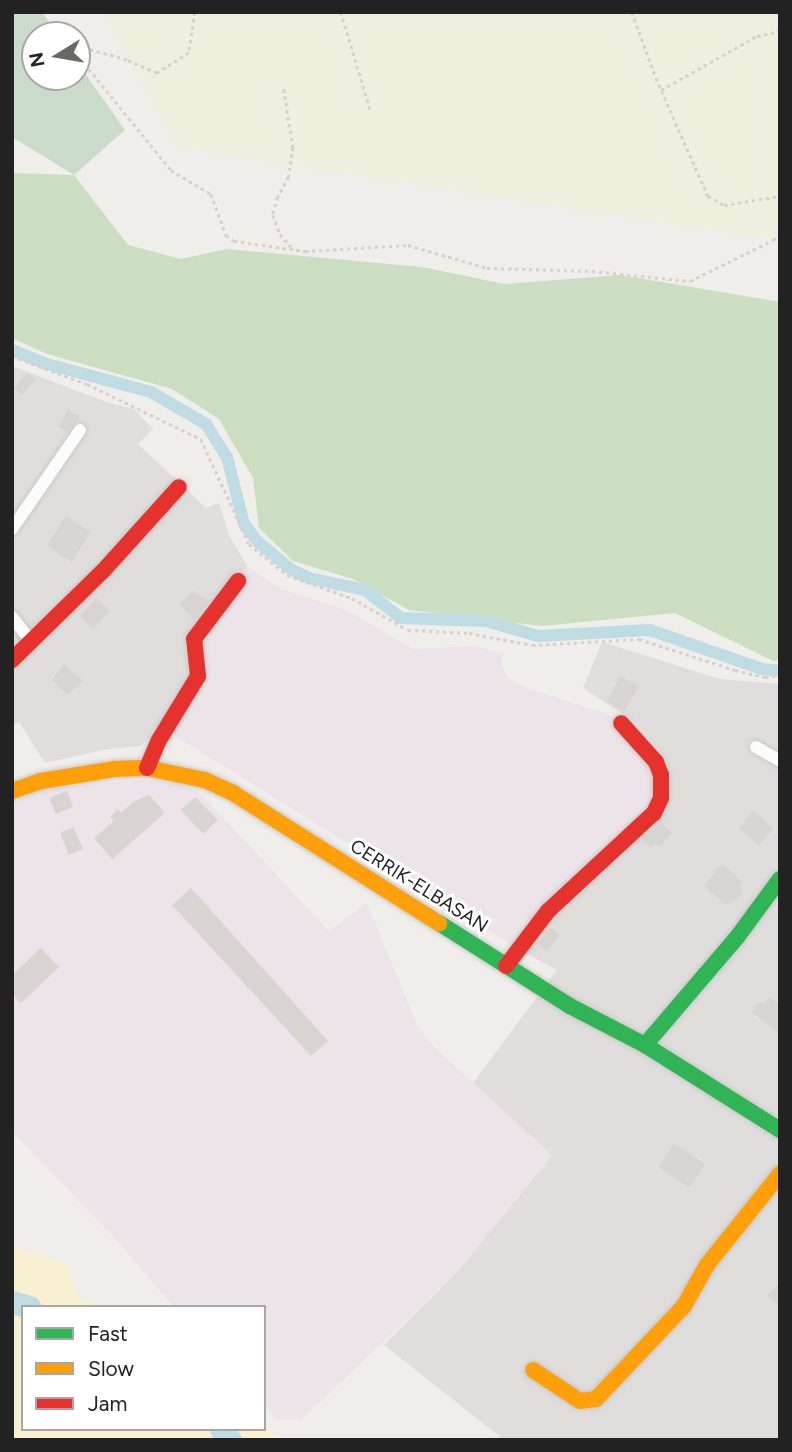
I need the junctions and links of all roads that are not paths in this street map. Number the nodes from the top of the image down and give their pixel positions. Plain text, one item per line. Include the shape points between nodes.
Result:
1 (80, 430) dead end
2 (179, 487) dead end
3 (12, 529) edge
4 (238, 581) dead end
5 (12, 617) edge
6 (31, 641) junction
7 (12, 660) edge
8 (621, 723) dead end
9 (756, 747) dead end
10 (780, 761) edge
11 (147, 768) junction
12 (12, 791) edge
13 (780, 879) edge
14 (506, 965) junction
15 (645, 1045) junction
16 (780, 1130) edge
17 (780, 1174) edge
18 (533, 1370) dead end

1 - 3 street
2 - 6 street
4 - 11 street via 194,639 198,676
5 - 6 street
6 - 7 street
8 - 14 street via 656,762 661,775 661,798 654,813 548,911
9 - 10 street
11 - 12 street, CERRIK-ELBASAN via 73,774
11 - 14 street, CERRIK-ELBASAN via 205,780 233,793
13 - 15 street
14 - 15 street, CERRIK-ELBASAN via 570,1006
15 - 16 street, CERRIK-ELBASAN
17 - 18 street via 707,1265 684,1306 596,1399 580,1401

